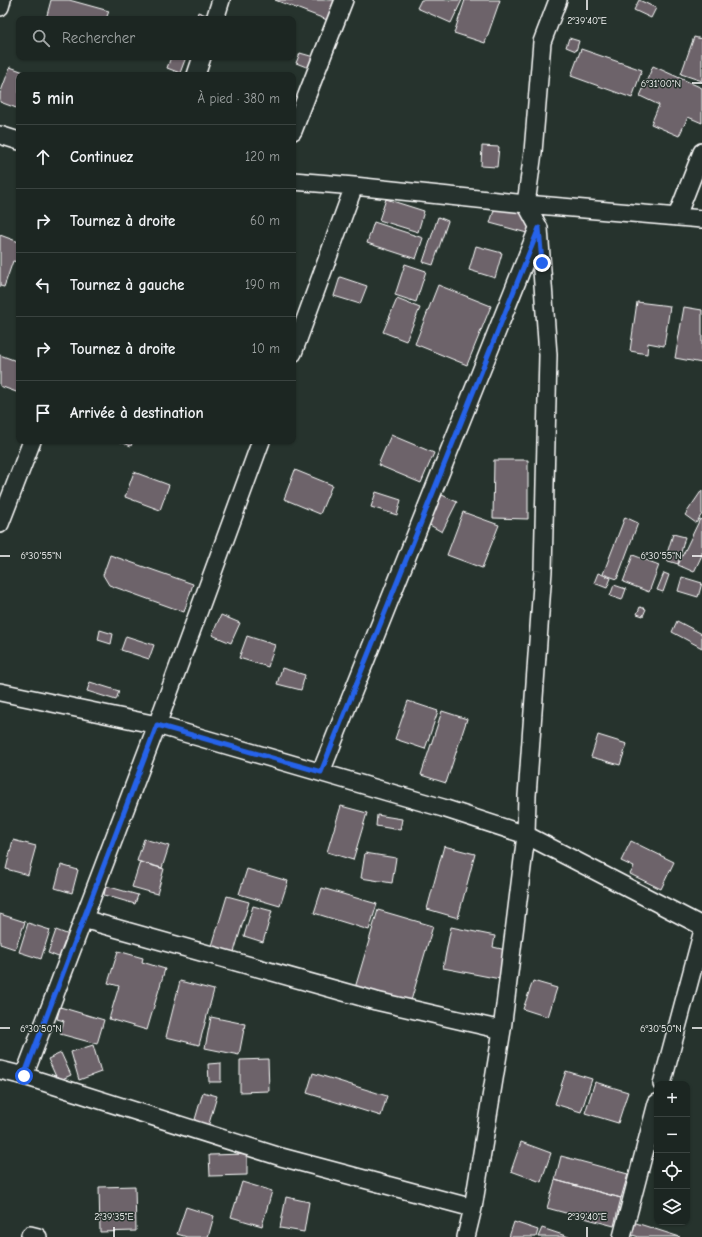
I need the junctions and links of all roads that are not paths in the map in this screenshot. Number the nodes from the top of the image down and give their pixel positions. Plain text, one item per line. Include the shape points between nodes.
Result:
1 (2, 0) edge
2 (221, 0) edge
3 (344, 0) edge
4 (558, 0) edge
5 (0, 7) edge
6 (216, 16) edge
7 (201, 60) edge
8 (197, 72) edge
9 (296, 123) edge
10 (0, 135) edge
11 (16, 139) edge
12 (702, 152) edge
13 (296, 181) edge
14 (354, 186) junction
15 (526, 204) junction
16 (677, 216) junction
17 (702, 219) edge
18 (539, 228) junction
19 (296, 344) edge
20 (31, 444) edge
21 (260, 444) edge
22 (0, 524) edge
23 (0, 692) edge
24 (157, 725) junction
25 (321, 772) junction
26 (526, 834) junction
27 (84, 919) junction
28 (702, 926) edge
29 (702, 934) edge
30 (502, 1030) junction
31 (0, 1070) edge
32 (24, 1076) junction
33 (663, 1081) edge
34 (654, 1114) edge
35 (473, 1208) junction
36 (466, 1237) edge
37 (622, 1237) edge

1 - 5 street
2 - 6 street
3 - 9 street
4 - 15 street via 542,42
7 - 8 street
10 - 11 street
12 - 16 street
13 - 14 street
14 - 15 street
14 - 19 street
15 - 16 street
15 - 18 street
16 - 17 street
18 - 25 street
18 - 26 street via 548,355 543,571 526,796
20 - 22 street
21 - 24 street
23 - 24 street
24 - 25 street
24 - 27 street
25 - 26 street
26 - 28 street
26 - 30 street
27 - 30 street via 376,1001
27 - 32 street
29 - 33 street
30 - 35 street
31 - 32 street
32 - 35 street via 281,1157
34 - 37 street
35 - 36 street

